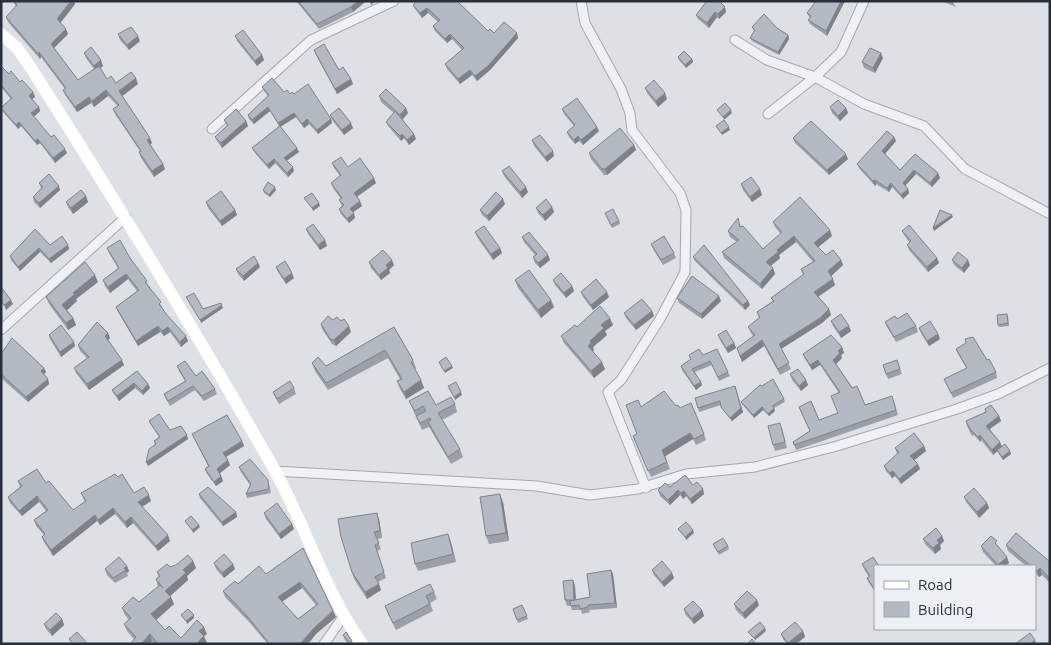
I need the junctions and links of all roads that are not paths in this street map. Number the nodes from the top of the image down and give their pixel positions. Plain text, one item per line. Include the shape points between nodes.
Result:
1 (394, 1) edge
2 (581, 1) edge
3 (864, 1) edge
4 (1, 34) edge
5 (735, 40) dead end
6 (815, 77) junction
7 (768, 114) dead end
8 (212, 129) dead end
9 (1050, 214) edge
10 (126, 217) junction
11 (1, 330) edge
12 (1050, 368) edge
13 (275, 471) junction
14 (646, 488) junction
15 (343, 617) junction
16 (324, 644) edge
17 (362, 644) edge

1 - 8 street via 311,40
2 - 14 street via 585,23 622,89 632,130 680,192 686,210 684,272 650,336 621,380 608,392
3 - 6 street via 841,52
4 - 10 main road via 32,68
5 - 6 street via 768,60
6 - 7 street
6 - 9 street via 864,104 924,126 965,169
10 - 11 street
10 - 13 main road
12 - 14 street via 998,394 958,409 837,446 754,467 686,474
13 - 14 street via 537,486 590,495
13 - 15 main road
15 - 16 street
15 - 17 main road

